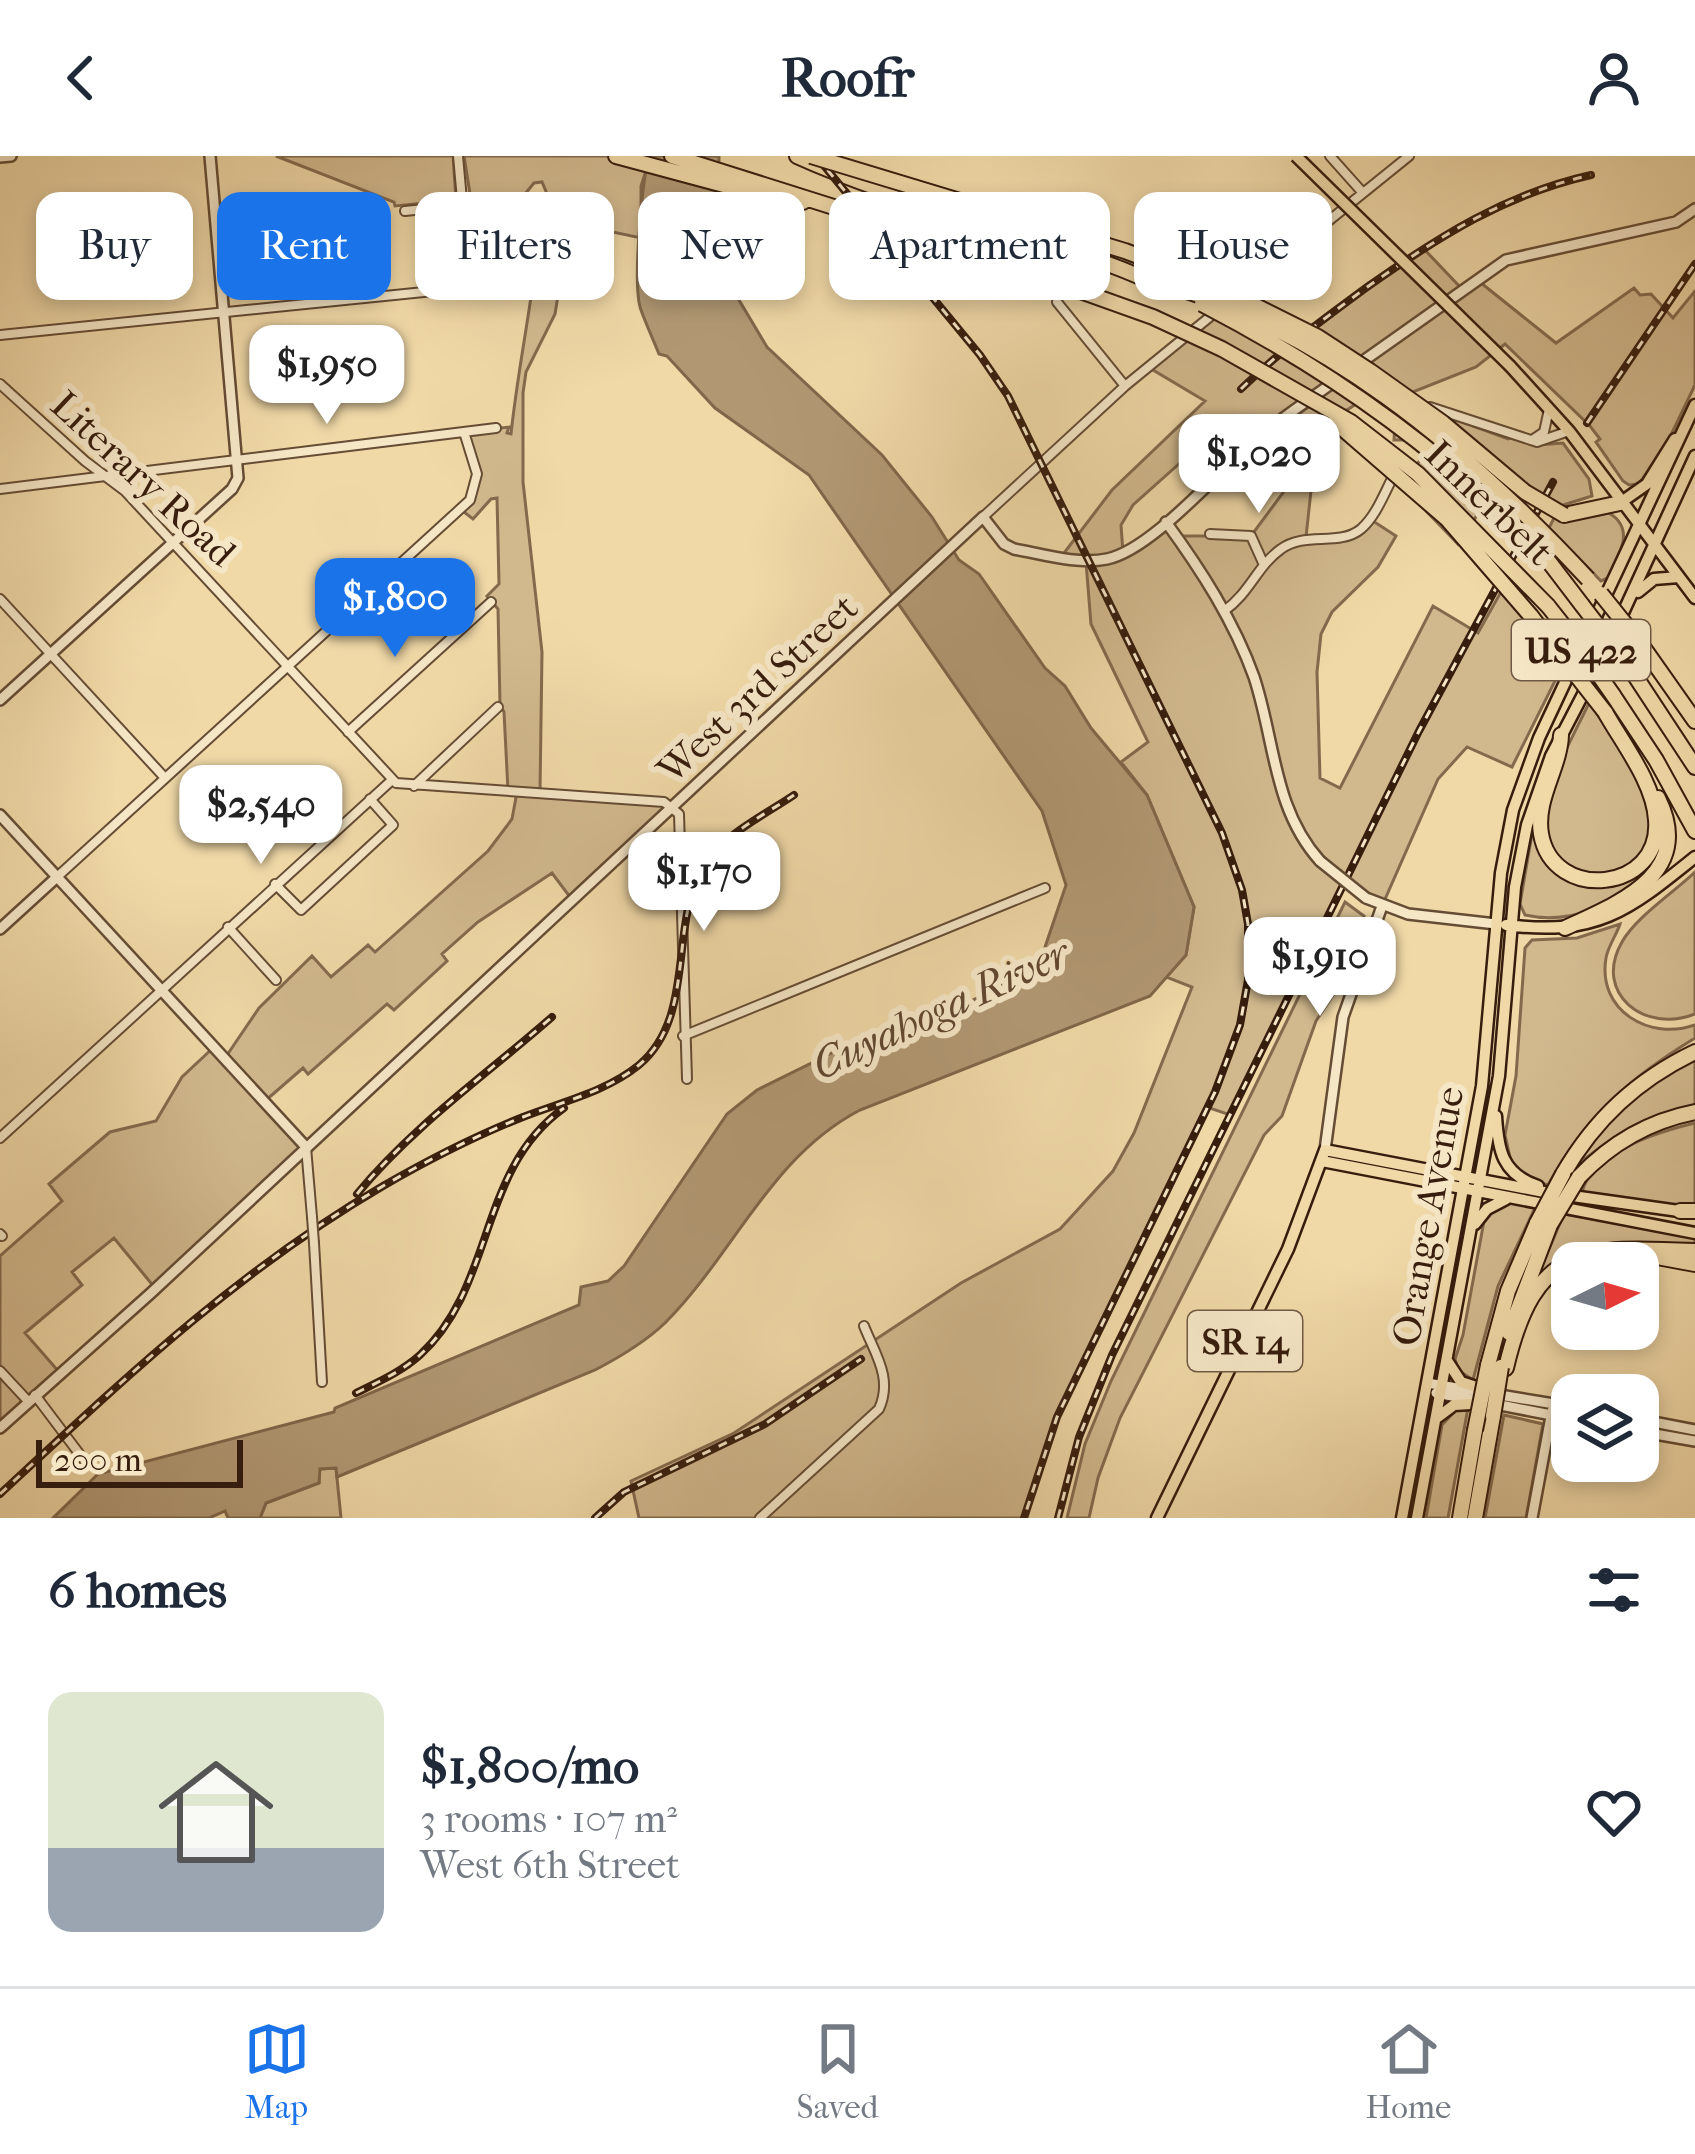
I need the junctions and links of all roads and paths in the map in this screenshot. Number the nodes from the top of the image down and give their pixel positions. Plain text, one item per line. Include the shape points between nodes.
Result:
1 (11, 156) edge
2 (210, 156) edge
3 (458, 156) edge
4 (616, 156) edge
5 (673, 156) edge
6 (796, 156) edge
7 (811, 156) edge
8 (1296, 156) edge
9 (1330, 156) edge
10 (1409, 156) edge
11 (0, 157) edge
12 (461, 192) edge
13 (1363, 194) junction
14 (822, 202) junction
15 (1695, 208) edge
16 (415, 210) edge
17 (405, 211) dead end
18 (1134, 275) edge
19 (415, 293) edge
20 (1194, 300) edge
21 (1214, 300) edge
22 (1057, 302) dead end
23 (225, 313) junction
24 (0, 335) edge
25 (0, 384) edge
26 (1125, 386) junction
27 (1298, 393) junction
28 (1430, 407) dead end
29 (1692, 411) edge
30 (1448, 414) junction
31 (1551, 416) junction
32 (496, 428) dead end
33 (1569, 430) junction
34 (464, 432) junction
35 (1530, 440) junction
36 (1695, 456) edge
37 (238, 459) junction
38 (104, 477) junction
39 (2, 490) edge
40 (1620, 503) junction
41 (983, 517) junction
42 (1166, 522) junction
43 (1640, 527) junction
44 (1210, 534) dead end
45 (174, 542) junction
46 (1654, 546) junction
47 (1264, 565) junction
48 (1679, 577) junction
49 (1631, 598) junction
50 (1695, 598) edge
51 (0, 599) edge
52 (491, 602) dead end
53 (1224, 611) junction
54 (50, 654) junction
55 (288, 665) junction
56 (0, 700) edge
57 (498, 707) dead end
58 (1606, 714) junction
59 (1695, 721) edge
60 (348, 732) junction
61 (1562, 735) junction
62 (1695, 766) edge
63 (165, 778) junction
64 (392, 780) junction
65 (412, 787) junction
66 (370, 799) junction
67 (674, 807) junction
68 (0, 815) edge
69 (1693, 827) edge
70 (1695, 857) edge
71 (57, 877) junction
72 (275, 884) junction
73 (1046, 888) dead end
74 (1382, 906) junction
75 (1496, 924) junction
76 (1512, 926) junction
77 (229, 927) junction
78 (1565, 928) junction
79 (0, 929) edge
80 (276, 980) dead end
81 (160, 988) junction
82 (683, 1036) junction
83 (1695, 1048) edge
84 (687, 1079) dead end
85 (1495, 1101) junction
86 (1694, 1113) edge
87 (0, 1138) edge
88 (306, 1147) junction
89 (1324, 1156) junction
90 (1571, 1176) junction
91 (1464, 1183) junction
92 (1479, 1186) junction
93 (1509, 1197) junction
94 (1581, 1198) junction
95 (1690, 1212) edge
96 (1471, 1232) junction
97 (1695, 1232) edge
98 (1659, 1250) edge
99 (1695, 1251) edge
100 (1659, 1257) edge
101 (1695, 1264) edge
102 (1551, 1274) edge
103 (864, 1326) dead end
104 (1446, 1359) junction
105 (1498, 1367) junction
106 (0, 1371) edge
107 (322, 1382) dead end
108 (1426, 1387) junction
109 (1441, 1390) junction
110 (1503, 1397) junction
111 (32, 1398) junction
112 (1491, 1409) junction
113 (1551, 1410) edge
114 (1551, 1410) edge
115 (1551, 1415) edge
116 (1436, 1419) junction
117 (1659, 1423) edge
118 (0, 1427) edge
119 (1695, 1430) edge
120 (1483, 1431) junction
121 (1659, 1435) edge
122 (1695, 1442) edge
123 (87, 1464) dead end
124 (1158, 1517) edge
125 (760, 1518) edge
126 (1402, 1518) edge
127 (1418, 1518) edge
128 (1458, 1518) edge
129 (1474, 1518) edge
130 (1532, 1518) edge

1 - 11 street
2 - 23 street
3 - 12 street
4 - 14 highway via 787,202
5 - 14 highway, Innerbelt
6 - 18 highway, Innerbelt, bridge
7 - 40 highway, bridge via 1214,285 1359,364 1564,515
8 - 31 main road, bridge
9 - 13 street
10 - 13 street, West 3rd Street
13 - 26 street, West 3rd Street
14 - 27 highway, Innerbelt, bridge via 1153,316
15 - 42 street via 1676,222 1494,266 1255,440
16 - 17 street
19 - 23 street
20 - 62 highway, Innerbelt, bridge via 1342,386 1475,488 1550,562
21 - 59 highway, bridge via 1406,413 1528,514 1638,640
22 - 26 street
23 - 24 street
23 - 37 street
25 - 38 street, Literary Road
26 - 41 street, West 3rd Street
27 - 58 highway, bridge via 1478,551
27 - 69 highway, Innerbelt, bridge via 1418,474 1547,606 1613,695
28 - 30 street
29 - 40 main road via 1648,484
29 - 43 main road, US 422
30 - 35 street
30 - 47 street via 1394,474 1363,527 1290,543
31 - 33 main road
31 - 35 street
32 - 34 street
33 - 35 street
33 - 40 main road
34 - 37 street
34 - 55 street via 477,474 470,500
36 - 46 main road, US 422
37 - 38 street
37 - 45 street via 232,489
38 - 39 street
38 - 45 street, Literary Road
40 - 43 main road
41 - 42 street via 1013,549 1093,560 1131,550
41 - 67 street, West 3rd Street
42 - 53 street
43 - 46 main road
43 - 75 main road, US 422 via 1529,762 1508,835
44 - 47 street via 1251,536
45 - 54 street
45 - 55 street, Literary Road
46 - 48 main road
46 - 49 main road, US 422
47 - 53 street
48 - 49 main road via 1654,579
48 - 50 main road
49 - 61 main road, US 422
51 - 54 street
52 - 60 street
53 - 74 street, bridge via 1256,682 1300,836 1320,861
54 - 56 street
54 - 63 street
55 - 60 street, Literary Road
55 - 63 street
57 - 65 street
58 - 61 highway via 1650,795 1657,826 1646,858 1620,878 1575,877 1544,845 1541,809
58 - 78 highway via 1666,812 1671,847 1628,898
60 - 64 street, Literary Road
61 - 76 main road, US 422 via 1527,825
63 - 71 street
64 - 65 street, Literary Road
64 - 66 street
65 - 67 street, Literary Road
66 - 72 street
66 - 72 street via 393,825 301,910
67 - 82 street
67 - 88 street, West 3rd Street
68 - 71 street
70 - 78 main road via 1625,910
71 - 79 street
71 - 81 street
72 - 77 street
73 - 82 street
74 - 75 street
74 - 89 street via 1343,1017
75 - 76 main road
75 - 91 main road, Orange Avenue / US 422 via 1488,1049
76 - 78 main road
76 - 85 main road, Orange Avenue / US 422
77 - 80 street
77 - 81 street
81 - 87 street
81 - 88 street
82 - 84 street
83 - 90 highway via 1604,1117
85 - 92 main road, Orange Avenue / US 422
85 - 94 main road via 1498,1148 1508,1168
86 - 90 highway via 1629,1136
88 - 107 street, bridge
88 - 111 street, West 3rd Street
89 - 91 main road
89 - 124 main road, SR 14 via 1271,1286
90 - 105 highway, bridge via 1543,1224
91 - 92 main road
91 - 108 main road, Orange Avenue / US 422
92 - 93 main road
92 - 94 main road
92 - 96 main road, Orange Avenue / US 422
93 - 96 main road via 1487,1208
93 - 97 main road
94 - 95 main road
96 - 104 main road, Orange Avenue / US 422
98 - 99 highway
100 - 101 highway
102 - 105 highway
103 - 125 street via 884,1375 880,1409
104 - 109 main road, Orange Avenue / US 422
104 - 110 main road via 1461,1382
105 - 112 highway, bridge
105 - 120 highway, bridge
106 - 111 street
108 - 109 street
108 - 126 main road, Orange Avenue / US 422
109 - 110 street
109 - 112 street
109 - 116 main road, Orange Avenue / US 422
110 - 113 street
111 - 118 street, West 3rd Street
111 - 123 street
112 - 114 street
112 - 116 main road via 1454,1405
112 - 120 highway, bridge
115 - 130 street
116 - 127 main road, Orange Avenue / US 422
117 - 119 street
120 - 128 highway
120 - 129 highway
121 - 122 street

